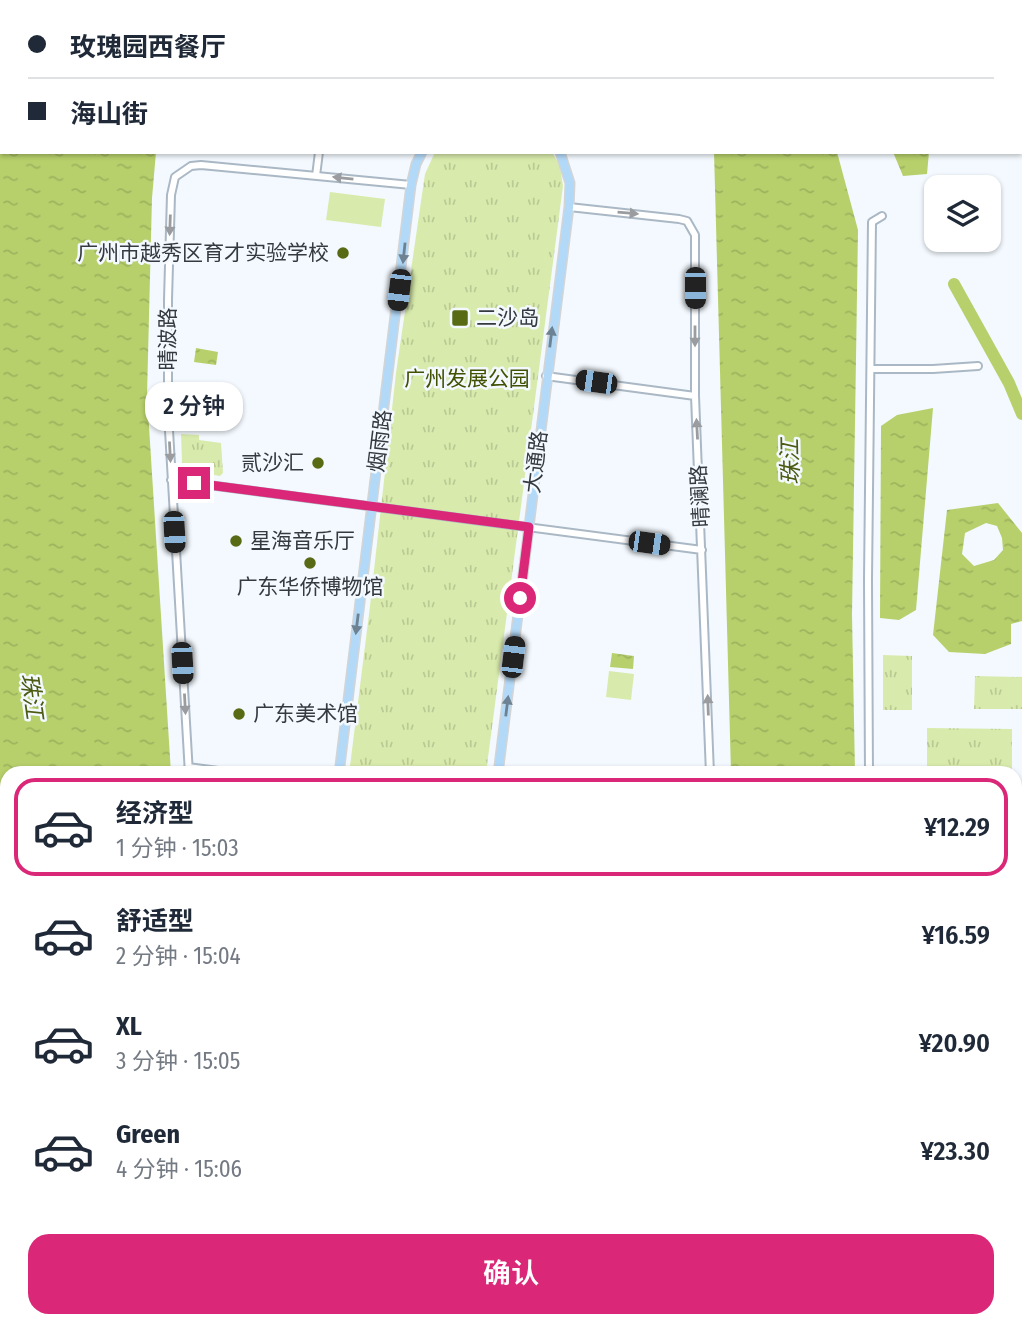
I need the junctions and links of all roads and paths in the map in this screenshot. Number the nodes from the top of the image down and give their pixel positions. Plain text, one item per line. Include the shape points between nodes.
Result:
1 (319, 154) edge
2 (421, 154) edge
3 (561, 154) edge
4 (316, 176) junction
5 (411, 185) junction
6 (569, 207) junction
7 (882, 216) dead end
8 (978, 366) dead end
9 (871, 369) junction
10 (547, 376) junction
11 (695, 396) junction
12 (171, 480) junction
13 (372, 507) junction
14 (529, 527) junction
15 (702, 550) junction
16 (189, 766) edge
17 (340, 766) edge
18 (499, 766) edge
19 (710, 766) edge
20 (869, 766) edge

1 - 4 street
2 - 5 main road, 烟雨路
3 - 6 main road, 大通路 via 570,183
5 -> 4 street
4 -> 12 street, 晴波路 via 201,164 175,177 168,300
5 -> 13 main road, 烟雨路
10 -> 6 main road, 大通路
6 -> 11 street, 晴澜路 via 687,221 695,235
7 - 9 street via 872,222
8 - 9 street
9 - 20 street
10 - 11 street
10 - 14 main road, 大通路
15 -> 11 street, 晴澜路
12 - 13 street
12 -> 16 street, 晴波路
13 - 14 street
13 -> 17 main road, 烟雨路
14 - 15 street
18 -> 14 main road, 大通路
19 -> 15 street, 晴澜路

